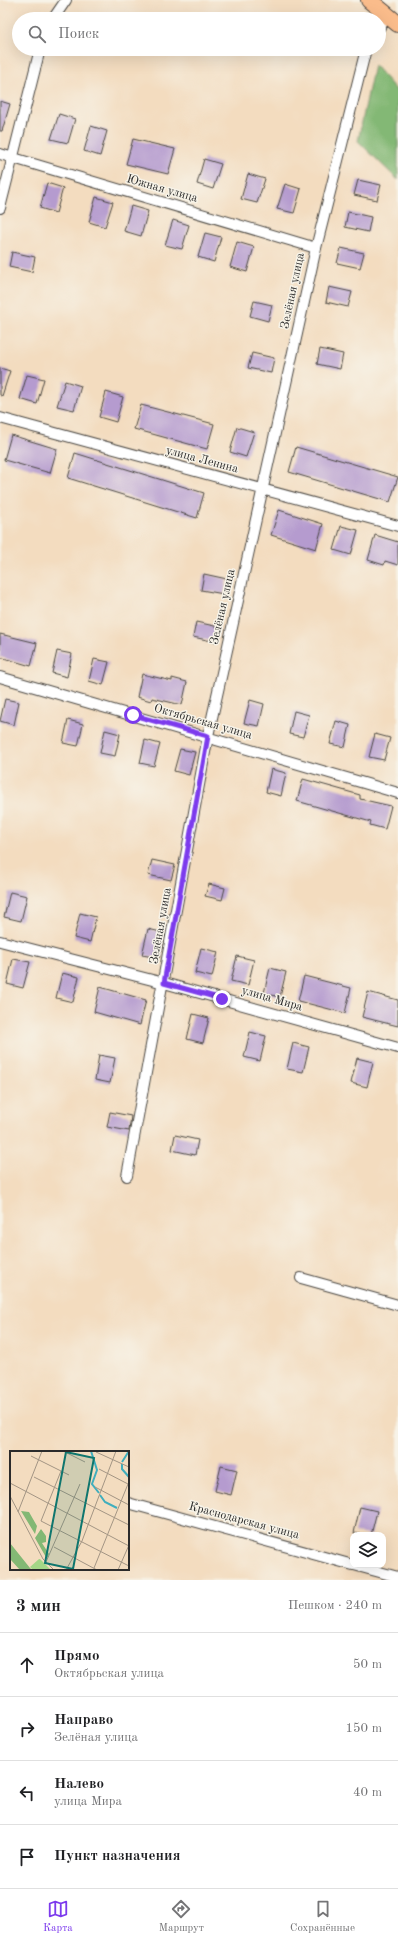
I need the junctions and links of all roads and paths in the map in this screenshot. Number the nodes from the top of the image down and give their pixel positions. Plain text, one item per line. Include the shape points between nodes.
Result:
1 (66, 0) edge
2 (369, 0) edge
3 (58, 12) edge
4 (379, 12) edge
5 (38, 56) edge
6 (364, 56) edge
7 (0, 154) edge
8 (13, 158) junction
9 (0, 208) edge
10 (316, 248) junction
11 (0, 418) edge
12 (263, 490) junction
13 (398, 526) edge
14 (0, 677) edge
15 (208, 736) junction
16 (398, 793) edge
17 (0, 941) edge
18 (164, 983) junction
19 (398, 1048) edge
20 (127, 1176) dead end
21 (301, 1278) dead end
22 (398, 1305) edge
23 (129, 1503) edge
24 (350, 1564) edge
25 (365, 1568) edge
26 (398, 1577) edge

1 - 3 street
2 - 4 main road
5 - 8 street
6 - 10 street, Зелёная улица
7 - 8 street, Южная улица
8 - 9 street
8 - 10 street, Южная улица
10 - 12 street, Зелёная улица
11 - 12 street, улица Ленина
12 - 13 street, улица Ленина
12 - 15 street, Зелёная улица
14 - 15 street, Октябрьская улица
15 - 16 street, Октябрьская улица
15 - 18 street, Зелёная улица
17 - 18 street, улица Мира
18 - 19 street, улица Мира
18 - 20 street, Зелёная улица
21 - 22 street
23 - 24 street, Краснодарская улица
25 - 26 street, Краснодарская улица

